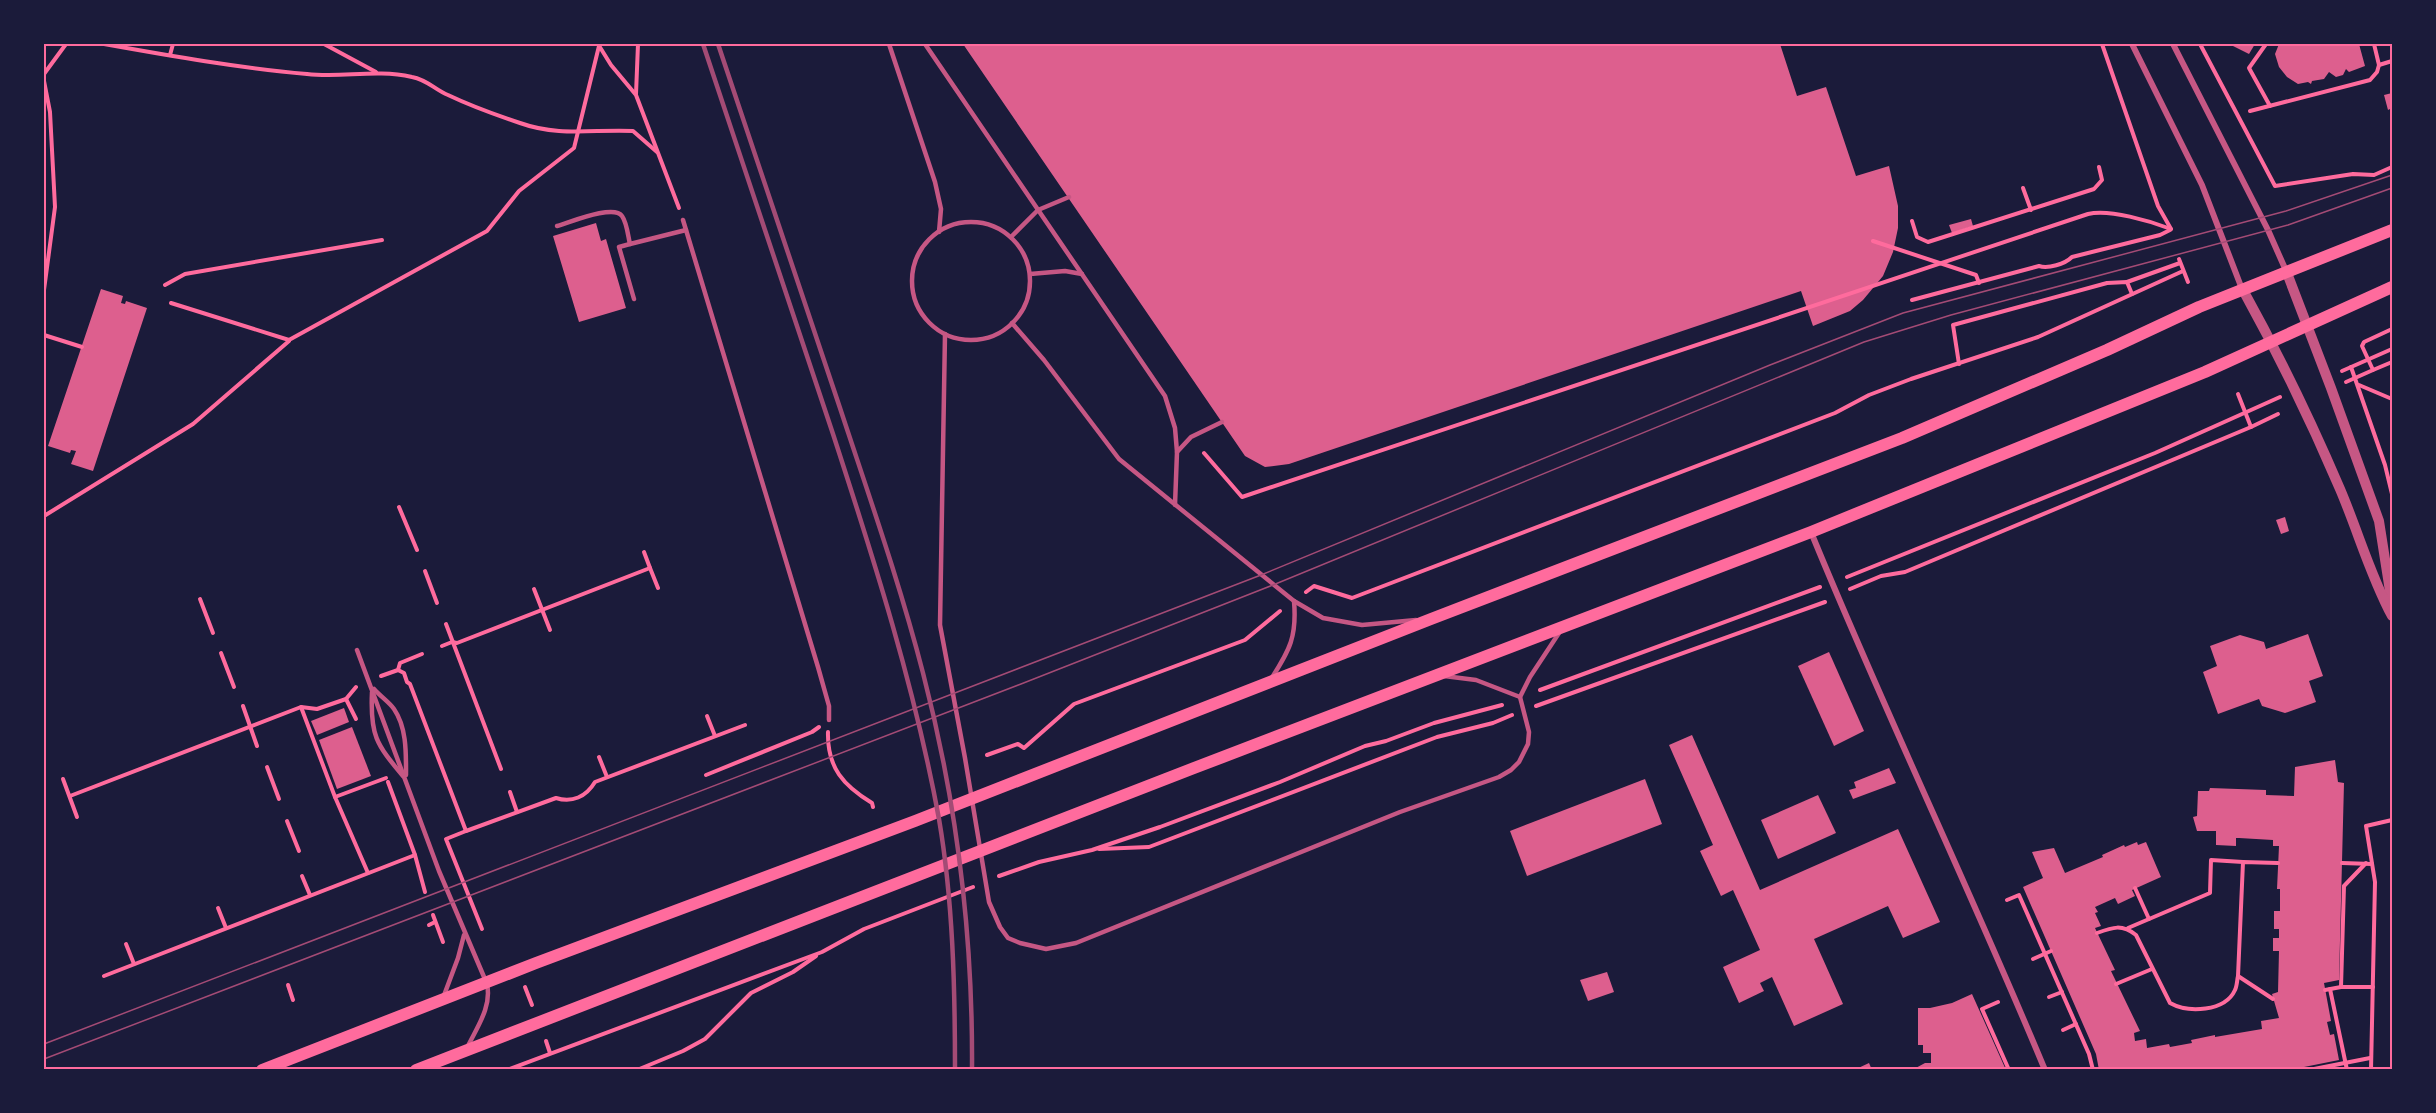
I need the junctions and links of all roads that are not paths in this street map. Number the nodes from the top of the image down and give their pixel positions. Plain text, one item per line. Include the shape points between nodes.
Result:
1 (889, 44) edge
2 (925, 44) edge
3 (2132, 44) edge
4 (2173, 44) edge
5 (1069, 197) dead end
6 (1038, 210) junction
7 (683, 220) road end
8 (558, 226) dead end
9 (686, 230) junction
10 (2392, 230) edge
11 (939, 232) junction
12 (1011, 237) junction
13 (630, 244) junction
14 (2287, 273) junction
15 (1030, 274) junction
16 (1082, 274) junction
17 (2392, 287) edge
18 (2243, 290) junction
19 (634, 299) dead end
20 (1012, 323) junction
21 (2308, 326) junction
22 (945, 334) junction
23 (2272, 342) junction
24 (1222, 422) dead end
25 (1177, 452) junction
26 (1174, 505) junction
27 (1811, 532) junction
28 (1294, 601) junction
29 (2392, 604) edge
30 (2392, 616) edge
31 (1431, 619) junction
32 (1562, 628) junction
33 (357, 650) dead end
34 (1439, 675) junction
35 (1268, 683) junction
36 (373, 688) junction
37 (1520, 697) junction
38 (829, 720) road end
39 (406, 781) junction
40 (464, 935) junction
41 (486, 984) junction
42 (441, 1001) junction
43 (466, 1050) junction
44 (262, 1070) edge
45 (416, 1070) edge
46 (2045, 1070) edge

1 - 11 lane via 935,182
2 - 6 lane
3 - 18 street via 2202,185
4 - 14 street
5 - 6 lane
6 - 12 lane
6 - 16 lane
7 - 9 lane
8 - 13 lane via 611,210 624,219
9 - 13 lane
9 - 38 lane via 818,667
10 - 14 main road
11 - 12 lane via 959,224 981,223
11 - 22 lane via 918,256 913,288 924,315
12 - 15 lane
13 - 19 lane via 619,247
14 - 18 main road
14 - 21 street
15 - 16 lane
15 - 20 lane via 1025,304
16 - 25 lane via 1165,396 1175,428
17 - 21 main road
18 - 23 street
18 - 31 main road via 1912,434
20 - 22 lane via 996,334 977,339
20 - 26 lane via 1119,459
21 - 23 main road
21 - 29 street via 2379,521
22 - 37 lane via 939,626 989,902 1008,938 1046,950 1076,943 1400,812 1499,777 1511,770 1528,744
23 - 27 main road
23 - 30 street via 2341,491 2376,585
24 - 25 lane via 1191,437
25 - 26 lane
26 - 28 lane
27 - 32 main road
27 - 46 street
28 - 31 lane via 1323,618 1362,626
28 - 35 lane via 1296,625 1287,656
31 - 35 main road
32 - 34 main road
32 - 37 lane
33 - 36 lane
34 - 37 lane via 1476,680
34 - 43 main road
35 - 41 main road
36 - 39 lane
36 - 39 lane via 371,719 380,748
36 - 39 lane via 395,710 402,727
39 - 40 lane
40 - 41 lane via 472,944
40 - 42 lane
41 - 42 main road
41 - 43 lane via 488,1004
42 - 44 main road
43 - 45 main road

